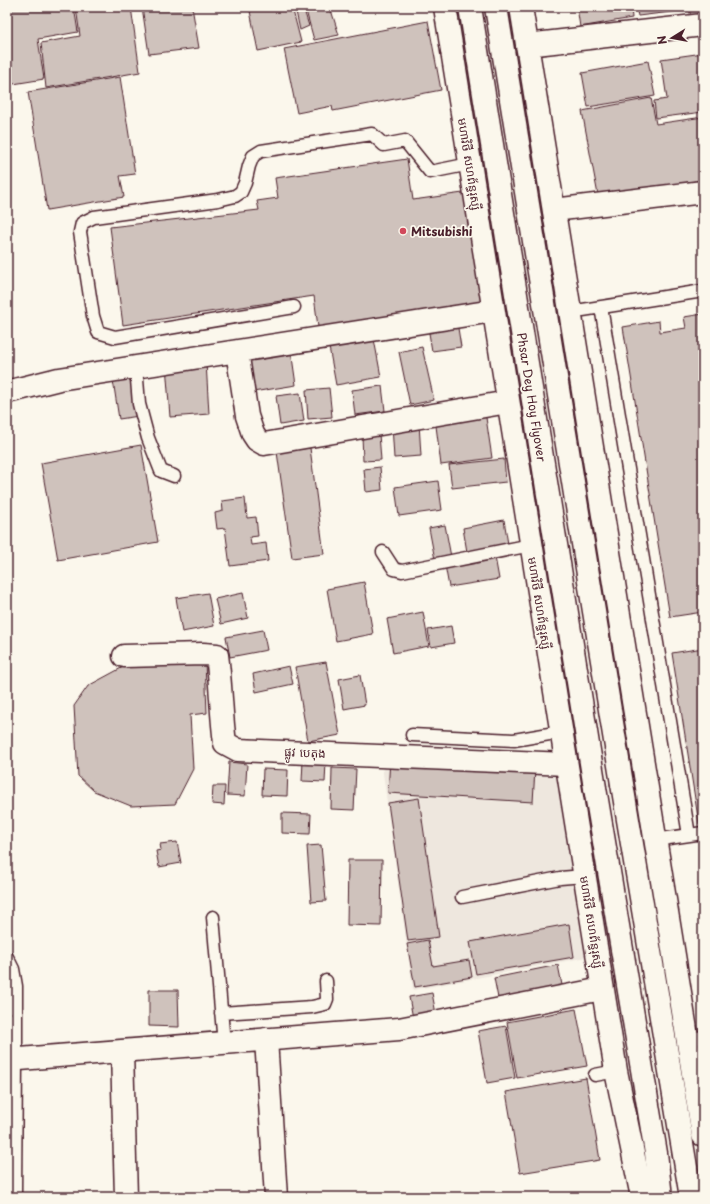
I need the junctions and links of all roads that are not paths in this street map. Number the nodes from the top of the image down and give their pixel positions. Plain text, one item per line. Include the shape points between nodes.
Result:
1 (444, 7) edge
2 (470, 7) edge
3 (496, 7) edge
4 (521, 7) edge
5 (703, 25) edge
6 (527, 45) junction
7 (470, 164) junction
8 (703, 192) edge
9 (554, 210) junction
10 (480, 224) junction
11 (703, 291) edge
12 (294, 307) dead end
13 (601, 307) junction
14 (493, 311) junction
15 (570, 312) junction
16 (237, 351) junction
17 (136, 367) junction
18 (7, 392) edge
19 (508, 402) junction
20 (174, 476) dead end
21 (531, 545) junction
22 (383, 552) dead end
23 (124, 656) dead end
24 (561, 732) junction
25 (412, 735) dead end
26 (566, 764) junction
27 (703, 833) edge
28 (689, 835) junction
29 (655, 840) junction
30 (584, 876) junction
31 (462, 897) dead end
32 (213, 917) dead end
33 (7, 957) edge
34 (10, 970) edge
35 (326, 981) dead end
36 (602, 989) junction
37 (221, 1013) junction
38 (266, 1039) junction
39 (695, 1039) edge
40 (224, 1044) junction
41 (122, 1051) junction
42 (12, 1060) edge
43 (703, 1135) edge
44 (694, 1190) edge
45 (15, 1197) edge
46 (126, 1197) edge
47 (276, 1197) edge
48 (642, 1197) edge
49 (661, 1197) edge

1 - 7 main road, មហាវិថី សហព័ន្ធរុស្ស៊ី
2 - 49 main road, Phsar Dey Hoy Flyover, bridge via 594,788 656,1153
3 - 44 main road, bridge via 622,784
4 - 6 main road
5 - 6 main road
6 - 9 main road
7 - 10 main road, មហាវិថី សហព័ន្ធរុស្ស៊ី
7 - 12 lane via 430,172 405,141 384,145 372,134 261,151 253,156 241,192 236,196 94,217 82,223 80,232 93,316 98,332 115,337
8 - 9 main road
9 - 10 main road via 538,192 513,188 492,199
9 - 15 main road
10 - 14 main road, មហាវិថី សហព័ន្ធរុស្ស៊ី
11 - 13 lane
13 - 15 lane
13 - 28 lane
14 - 16 main road
14 - 19 main road, មហាវិថី សហព័ន្ធរុស្ស៊ី
15 - 29 main road
16 - 17 main road
16 - 19 main road via 247,416 253,434 264,444
17 - 18 main road via 59,378
17 - 20 lane via 139,404 148,438 161,471
19 - 21 main road, មហាវិថី សហព័ន្ធរុស្ស៊ី
21 - 22 lane via 402,572 394,569
21 - 24 main road, មហាវិថី សហព័ន្ធរុស្ស៊ី
23 - 26 main road, ផ្លូវ បេតុង via 217,655 225,743 238,750
24 - 25 lane via 514,740
24 - 26 main road, មហាវិថី សហព័ន្ធរុស្ស៊ី
26 - 30 main road, មហាវិថី សហព័ន្ធរុស្ស៊ី
27 - 28 lane
28 - 29 lane
29 - 39 main road
30 - 31 lane via 560,878
30 - 36 main road, មហាវិថី សហព័ន្ធរុស្ស៊ី
32 - 37 lane
33 - 34 lane
34 - 42 lane via 16,986
35 - 37 lane via 327,999 324,1004
36 - 38 main road via 399,1029
36 - 48 main road, មហាវិថី សហព័ន្ធរុស្ស៊ី via 606,1073
37 - 40 lane
38 - 40 main road
38 - 47 main road
39 - 43 main road
40 - 41 main road
41 - 42 main road
41 - 46 main road
42 - 45 lane

